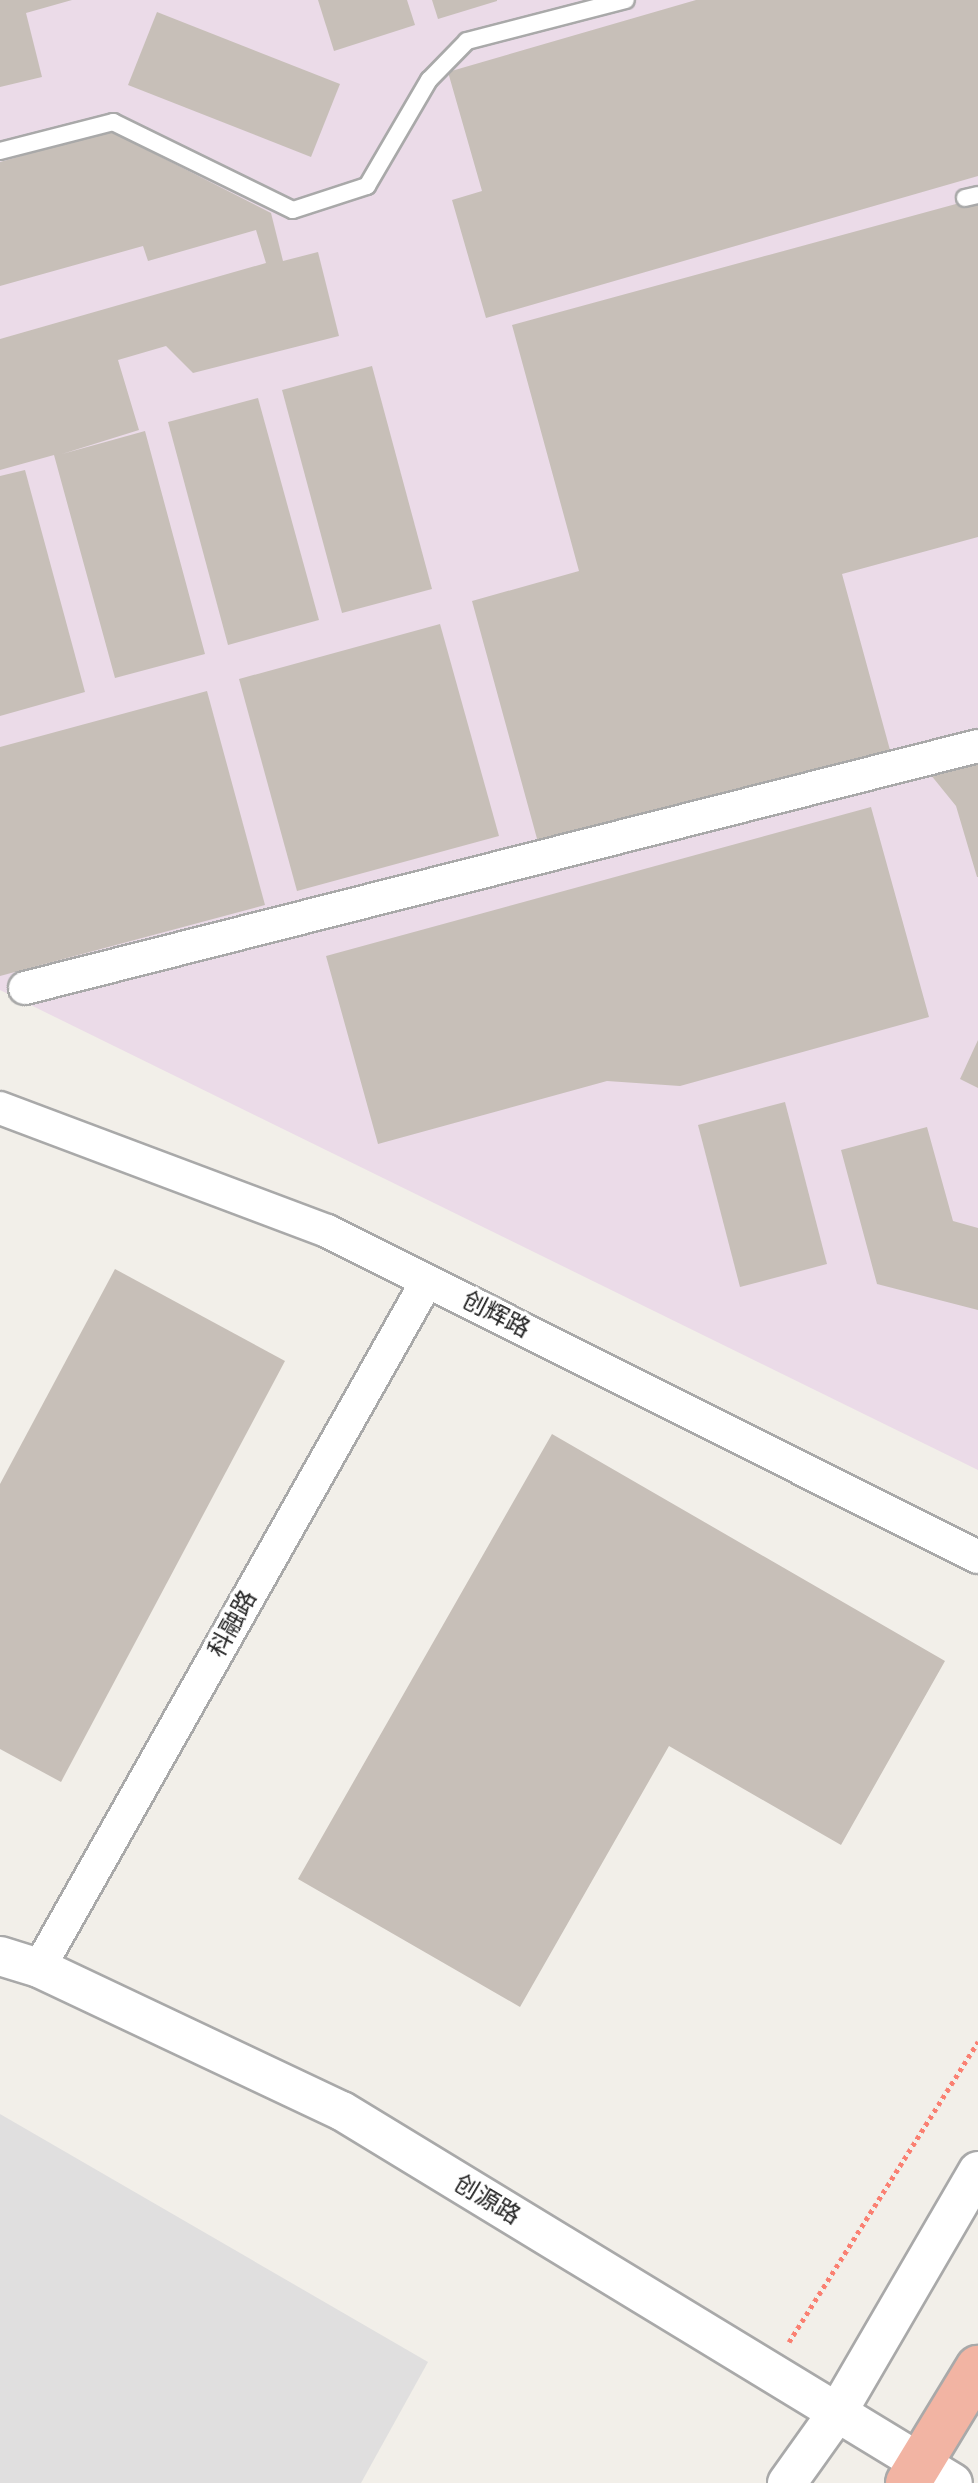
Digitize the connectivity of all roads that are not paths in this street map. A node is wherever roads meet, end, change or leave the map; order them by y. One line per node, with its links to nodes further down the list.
1 (626, 0): 2 (lane)
2 (0, 151)
3 (978, 746): 4 (street)
4 (25, 988)
5 (0, 1108): 6 (street, 创辉路)
6 (427, 1281): 7 (street, 创辉路); 9 (street, 科融路)
7 (978, 1557)
8 (0, 1956): 9 (street, 创源路)
9 (39, 1968): 12 (street, 创源路)
10 (978, 2171): 12 (street)
11 (978, 2368): 13 (highway)
12 (837, 2413): 13 (street, 创源路); 14 (street)
13 (927, 2476)
14 (787, 2483)

